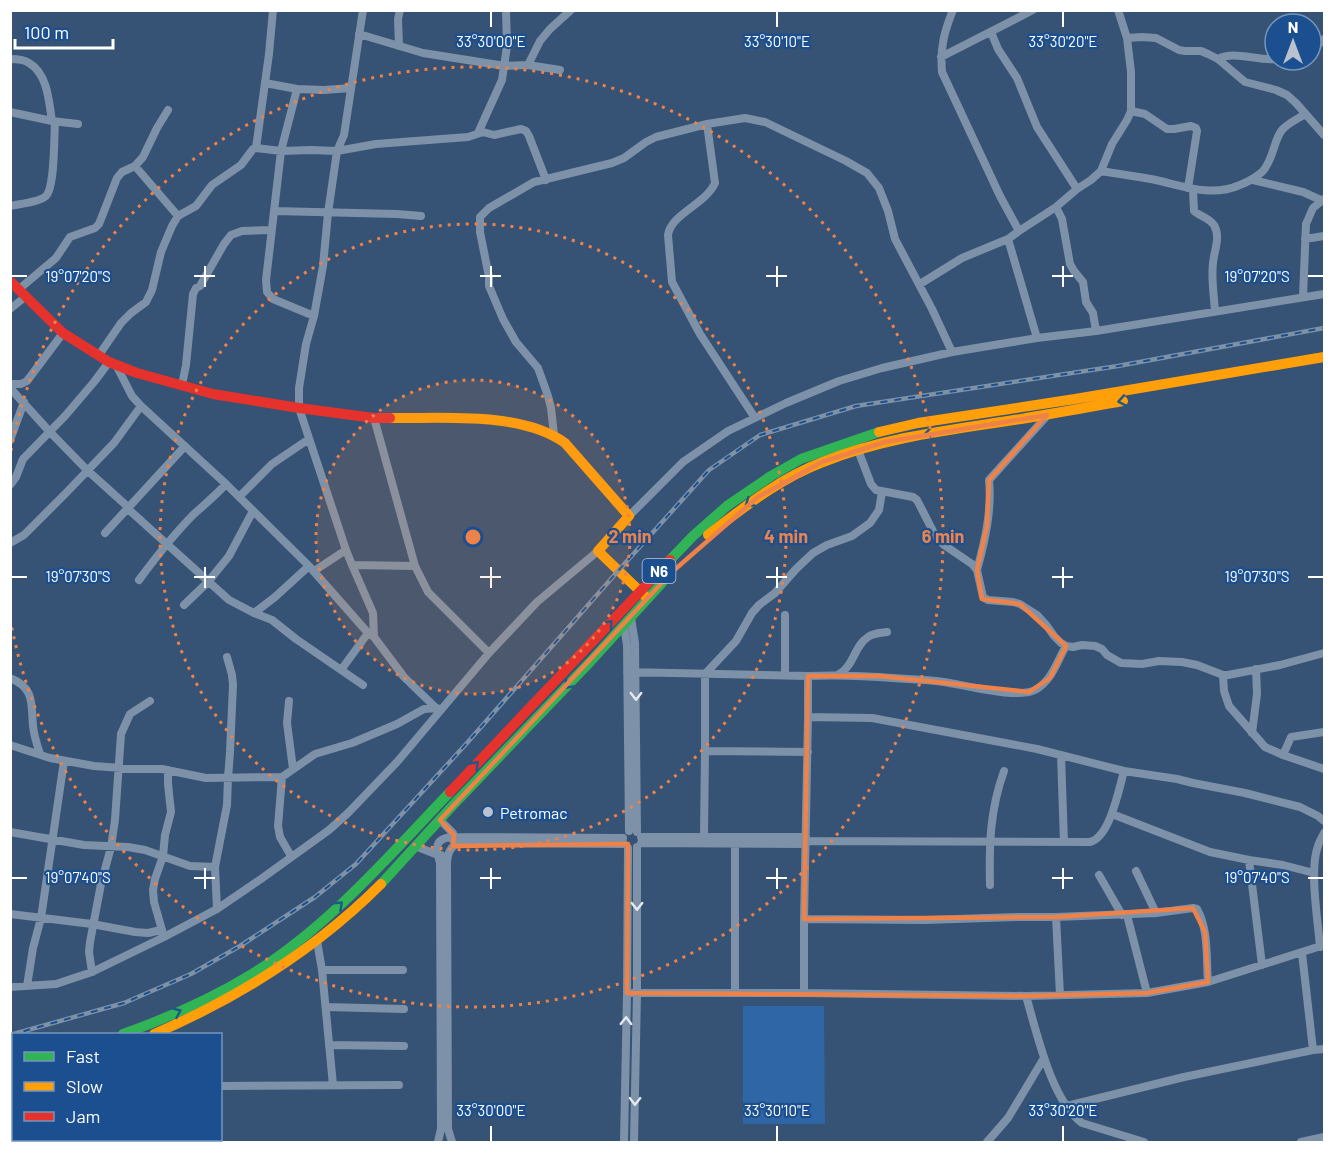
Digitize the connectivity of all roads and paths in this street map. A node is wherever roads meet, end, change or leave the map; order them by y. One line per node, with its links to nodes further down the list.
1 (273, 10): 20 (street)
2 (363, 10): 10 (street)
3 (400, 10): 12 (street)
4 (506, 10): 18 (street)
5 (571, 10): 17 (street)
6 (953, 10): 13 (street)
7 (1034, 10): 9 (street)
8 (1118, 10): 11 (street)
9 (991, 32): 13 (street); 39 (street)
10 (359, 34): 12 (street); 21 (street)
11 (1127, 39): 15 (street); 24 (street)
12 (399, 45): 18 (street)
13 (941, 57): 49 (street)
14 (10, 59): 27 (street)
15 (1218, 60): 16 (street); 26 (street)
16 (1263, 60)
17 (528, 65): 18 (street); 19 (street)
18 (505, 66): 30 (street)
19 (560, 70)
20 (265, 83): 22 (street); 32 (street)
21 (351, 88): 22 (street); 34 (street)
22 (297, 89): 33 (street)
23 (168, 111): 35 (street)
24 (1131, 111): 36 (street); 40 (street)
25 (10, 112): 27 (street)
26 (1305, 114): 31 (street); 38 (street)
27 (53, 121): 28 (street); 42 (street)
28 (78, 124)
29 (707, 124): 37 (street); 54 (street); 76 (street)
30 (478, 133): 34 (street); 37 (street)
31 (1324, 135)
32 (256, 148): 33 (street); 46 (street)
33 (281, 151): 34 (street); 44 (street)
34 (337, 151): 45 (street)
35 (135, 166): 46 (street); 55 (street)
36 (1101, 171): 39 (street); 40 (street)
37 (546, 180): 78 (street)
38 (1253, 180): 40 (street); 41 (street)
39 (1077, 189): 43 (street)
40 (1191, 189): 59 (street)
41 (1324, 200): 52 (street)
42 (10, 206)
43 (1056, 207): 49 (street); 61 (street)
44 (274, 211): 45 (street); 48 (street)
45 (328, 213): 47 (street); 60 (street)
46 (177, 216): 65 (street)
47 (422, 216)
48 (271, 230): 60 (street); 69 (street)
49 (1018, 231): 51 (street)
50 (1324, 237): 52 (street)
51 (1008, 239): 54 (street); 63 (street)
52 (1305, 239): 57 (street)
53 (10, 280): 55 (main road)
54 (920, 284): 64 (street)
55 (22, 294): 58 (street); 62 (main road)
56 (1324, 294): 57 (street)
57 (1303, 297): 59 (street)
58 (10, 309)
59 (1215, 311): 61 (street)
60 (315, 316): 73 (street)
61 (1096, 331): 63 (street)
62 (63, 333): 65 (main road); 70 (street)
63 (1037, 338): 64 (street)
64 (952, 352): 76 (street)
65 (99, 355): 67 (main road)
66 (1324, 357): 102 (main road, N6)
67 (113, 363): 69 (main road); 72 (street); 77 (street)
68 (1324, 367): 74 (main road, N6, one-way to 74)
69 (182, 385): 73 (main road)
70 (10, 386): 71 (street)
71 (24, 402): 77 (street); 80 (street)
72 (141, 406): 81 (street); 83 (street)
73 (299, 408): 75 (main road); 79 (street)
74 (1047, 415): 82 (main road, N6, one-way to 82); 99 (street)
75 (374, 418): 78 (main road); 97 (street)
76 (755, 418): 90 (street)
77 (49, 431): 83 (street); 85 (street)
78 (554, 435): 90 (main road)
79 (309, 439): 87 (street); 94 (street)
80 (10, 441)
81 (185, 446): 84 (street); 88 (street)
82 (858, 450): 86 (street); 102 (main road, N6, one-way to 102)
83 (87, 470): 88 (street); 92 (street)
84 (226, 484): 87 (street); 93 (street)
85 (10, 485)
86 (882, 492): 99 (street); 116 (street)
87 (239, 497): 89 (street)
88 (128, 508): 91 (street); 93 (street)
89 (253, 511): 98 (street); 101 (street)
90 (629, 516): 95 (main road)
91 (105, 533)
92 (10, 543)
93 (166, 545): 100 (street); 101 (street)
94 (346, 550): 96 (street); 98 (street)
95 (598, 551): 102 (main road); 110 (street)
96 (352, 565): 97 (street); 108 (street)
97 (416, 566): 110 (street)
98 (311, 568): 104 (street); 108 (street)
99 (977, 570): 109 (street)
100 (139, 580)
101 (208, 582): 103 (street); 104 (street)
102 (644, 595): 106 (main road, N6); 197 (main road, N6, one-way to 102)
103 (184, 605)
104 (254, 613): 114 (street)
105 (785, 615): 117 (street)
106 (628, 621): 115 (street); 145 (main road, N6, one-way to 145)
107 (887, 632): 118 (street)
108 (371, 635): 114 (street); 125 (street)
109 (1066, 646): 118 (street); 119 (street)
110 (489, 653): 125 (street)
111 (1324, 653): 113 (street)
112 (227, 657): 143 (street)
113 (1256, 669): 119 (street); 128 (street)
114 (341, 670): 122 (street)
115 (631, 672): 116 (street); 151 (street)
116 (705, 674): 117 (street); 130 (street)
117 (784, 675): 120 (street)
118 (837, 675): 120 (street)
119 (1222, 675): 128 (street)
120 (808, 676): 126 (street)
121 (10, 678): 132 (street)
122 (363, 685)
123 (150, 701): 136 (street)
124 (289, 701): 139 (street)
125 (438, 708): 139 (street); 162 (street)
126 (808, 717): 131 (street); 133 (street)
127 (1324, 732): 134 (street)
128 (1252, 734): 134 (street)
129 (10, 745): 132 (street)
130 (705, 751): 131 (street); 149 (street)
131 (808, 752): 153 (street)
132 (39, 754): 135 (street)
133 (1061, 755): 141 (street); 155 (street)
134 (1282, 755): 137 (street)
135 (64, 761): 136 (street); 150 (street)
136 (118, 768): 138 (street); 158 (street)
137 (1324, 769)
138 (168, 770): 143 (street); 160 (street)
139 (293, 770): 142 (street)
140 (1004, 771): 154 (street)
141 (1124, 771): 144 (street); 146 (street)
142 (282, 777): 143 (street); 162 (street)
143 (228, 778): 164 (street)
144 (1112, 814): 155 (street); 163 (street)
145 (440, 820): 152 (street); 157 (main road, N6)
146 (1324, 821)
147 (10, 832): 150 (street)
148 (1324, 833): 166 (street)
149 (704, 836): 151 (street); 153 (street)
150 (52, 839): 158 (street); 174 (street)
151 (632, 840): 152 (street); 156 (street); 188 (street); 189 (street, one-way to 189)
152 (453, 841): 159 (street); 161 (street)
153 (806, 841): 154 (street); 156 (street); 175 (street)
154 (989, 842): 155 (street); 168 (street)
155 (1064, 842)
156 (735, 845): 190 (street)
157 (415, 846): 161 (street); 178 (main road, N6)
158 (111, 847): 160 (street); 176 (street)
159 (448, 854): 161 (street); 204 (street)
160 (163, 855): 164 (street); 177 (street)
161 (438, 855): 204 (street)
162 (291, 856): 169 (street)
163 (1249, 861): 166 (street); 181 (street)
164 (215, 867): 169 (street)
165 (1136, 871): 170 (street)
166 (1314, 873): 179 (street)
167 (1099, 875): 172 (street)
168 (990, 885)
169 (217, 909): 177 (street)
170 (1156, 913): 172 (street); 185 (street)
171 (10, 914): 174 (street)
172 (1124, 915): 173 (street); 192 (street)
173 (1056, 917): 175 (street); 193 (street)
174 (41, 918): 176 (street); 186 (street)
175 (804, 919): 191 (street)
176 (92, 924): 177 (street); 184 (street)
177 (163, 933): 184 (street)
178 (317, 941): 182 (street); 198 (main road, N6)
179 (1322, 946): 180 (street)
180 (1302, 953): 181 (street); 202 (street)
181 (1262, 965): 185 (street)
182 (322, 970): 183 (street); 195 (street)
183 (403, 970)
184 (92, 972): 186 (street)
185 (1208, 982): 192 (street)
186 (27, 986): 187 (street)
187 (10, 987)
188 (627, 993): 189 (street); 212 (street, one-way to 188)
189 (637, 993): 190 (street); 213 (street, one-way to 213)
190 (735, 993): 191 (street)
191 (804, 993): 194 (street)
192 (1147, 993): 193 (street)
193 (1060, 995): 194 (street)
194 (1026, 996): 203 (street)
195 (326, 1007): 196 (street); 199 (street)
196 (404, 1009)
197 (128, 1033)
198 (160, 1033)
199 (329, 1045): 200 (street); 205 (street)
200 (404, 1046)
201 (1324, 1049): 202 (street)
202 (1313, 1050): 208 (street)
203 (1044, 1058): 208 (street); 214 (street)
204 (444, 1082): 210 (street); 211 (street)
205 (333, 1085): 206 (street); 207 (street)
206 (399, 1085)
207 (222, 1086)
208 (1067, 1106): 215 (street)
209 (1324, 1137): 216 (street)
210 (438, 1143)
211 (452, 1143)
212 (624, 1143)
213 (634, 1143)
214 (987, 1143)
215 (1144, 1143)
216 (1301, 1143)

